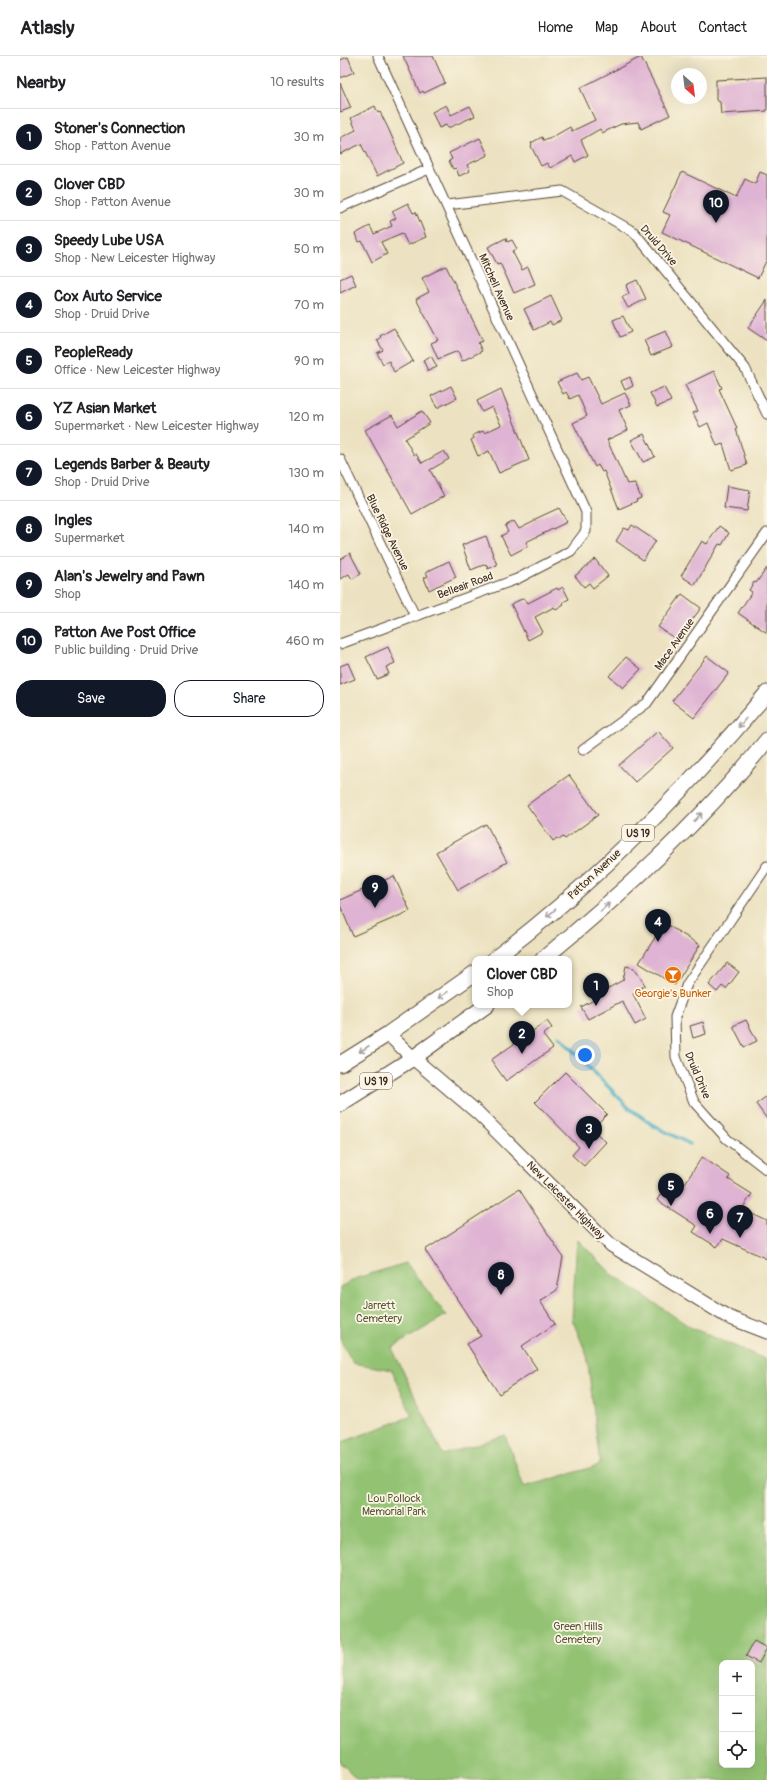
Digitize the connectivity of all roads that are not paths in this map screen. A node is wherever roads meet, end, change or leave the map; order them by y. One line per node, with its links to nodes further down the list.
1 (378, 56): 2 (street, Mitchell Avenue)
2 (430, 169): 3 (street, Mitchell Avenue); 4 (street)
3 (447, 205): 5 (street, Druid Drive); 7 (street, Mitchell Avenue)
4 (340, 208)
5 (767, 414)
6 (340, 459): 9 (street, Blue Ridge Avenue)
7 (586, 531): 9 (street, Belleair Road)
8 (767, 533): 13 (street, Mace Avenue)
9 (415, 616): 10 (street, Belleair Road)
10 (340, 644)
11 (767, 693): 15 (main road, Patton Avenue / US 19, one-way to 15)
12 (767, 740): 16 (main road, US 19, one-way to 12)
13 (583, 750)
14 (767, 866): 23 (street, Druid Drive)
15 (498, 956)
16 (547, 956)
17 (472, 975): 19 (main road, one-way to 19)
18 (482, 1008): 20 (main road, US 19)
19 (388, 1034): 20 (main road, New Leicester Highway); 21 (main road, one-way to 21)
20 (413, 1058): 22 (main road, US 19); 24 (main road, New Leicester Highway)
21 (340, 1064)
22 (340, 1104)
23 (767, 1170)
24 (767, 1332)

